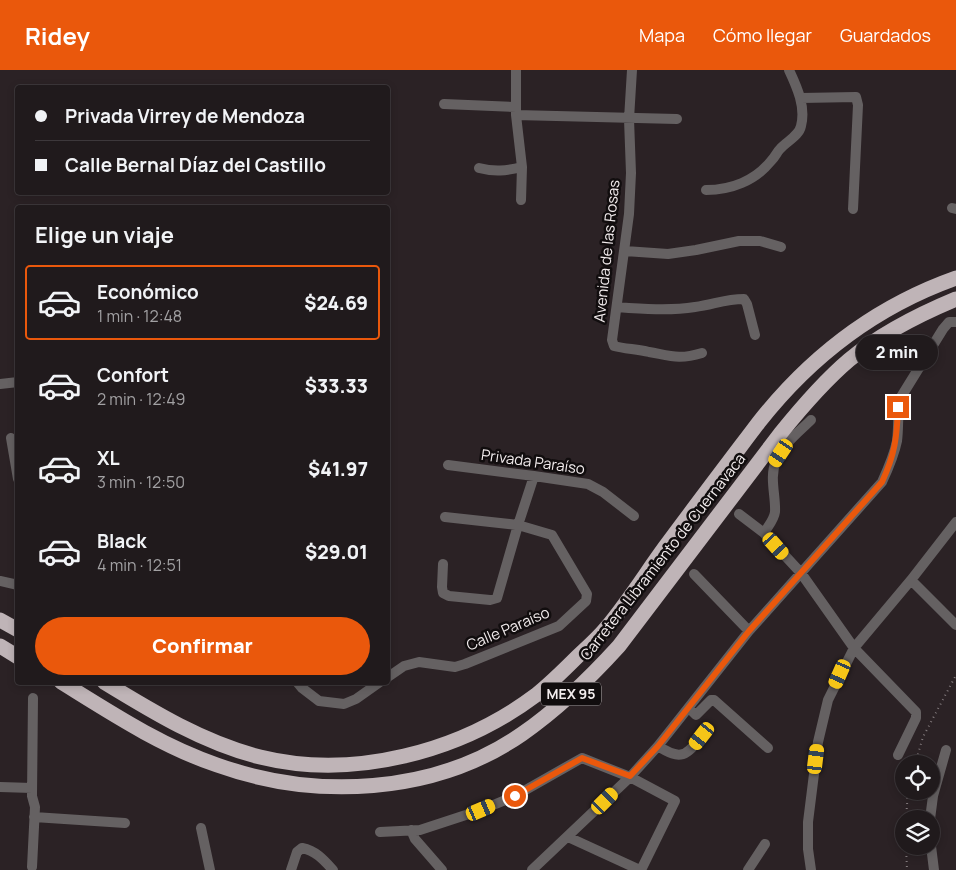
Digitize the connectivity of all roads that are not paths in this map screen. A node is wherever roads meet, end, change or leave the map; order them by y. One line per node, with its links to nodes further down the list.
1 (516, 70): 6 (street)
2 (632, 70): 8 (street, Avenida de las Rosas)
3 (789, 70): 4 (street)
4 (800, 98): 11 (street); 13 (street)
5 (444, 104): 6 (street)
6 (516, 111): 8 (street); 9 (street)
7 (677, 118): 8 (street)
8 (629, 119): 15 (street, Avenida de las Rosas)
9 (522, 167): 10 (street); 12 (street)
10 (479, 168)
11 (706, 190)
12 (521, 200)
13 (853, 209)
14 (781, 247): 15 (street)
15 (625, 251): 18 (street, Avenida de las Rosas)
16 (956, 278): 50 (highway, Carretera Libramiento de Cuernavaca / MEX 95)
17 (956, 299): 49 (highway, Carretera Libramiento de Cuernavaca / MEX 95)
18 (618, 307): 20 (street); 21 (street, Avenida de las Rosas)
19 (952, 322): 36 (street)
20 (755, 335)
21 (702, 353)
22 (15, 382): 23 (street)
23 (0, 384)
24 (811, 420): 34 (street)
25 (14, 437): 26 (street)
26 (0, 440)
27 (448, 465): 28 (street, Privada Paraíso)
28 (534, 476): 30 (street, Privada Paraíso); 33 (street)
29 (739, 514): 34 (street)
30 (634, 516)
31 (445, 517): 33 (street, Calle Paraíso)
32 (956, 522): 38 (street)
33 (518, 525): 35 (street); 48 (street, Calle Paraíso)
34 (764, 533): 36 (street)
35 (443, 564)
36 (801, 573): 44 (street); 46 (street)
37 (694, 574): 44 (street)
38 (911, 580): 42 (street); 46 (street)
39 (0, 581): 40 (street)
40 (15, 584)
41 (0, 620): 43 (highway)
42 (956, 626)
43 (15, 628)
44 (749, 631): 54 (street)
45 (0, 646): 47 (highway)
46 (854, 648): 59 (street); 80 (street)
47 (15, 655)
48 (390, 676)
49 (65, 685)
50 (109, 685)
51 (300, 685): 52 (street)
52 (376, 685)
53 (33, 698): 62 (street)
54 (689, 708): 56 (street); 57 (street)
55 (702, 736): 56 (street)
56 (658, 746): 60 (street)
57 (768, 748)
58 (946, 750): 63 (street)
59 (898, 755)
60 (630, 776): 67 (street); 69 (street); 78 (street)
61 (0, 787): 62 (street)
62 (32, 788): 64 (street)
63 (931, 810)
64 (34, 817): 65 (street); 72 (street)
65 (125, 823)
66 (201, 828): 73 (street)
67 (411, 830): 68 (street); 76 (street)
68 (380, 832)
69 (568, 837): 77 (street); 78 (street)
70 (765, 844): 79 (street)
71 (932, 855): 81 (street)
72 (32, 867)
73 (210, 870)
74 (291, 870): 75 (street)
75 (333, 870)
76 (442, 870)
77 (532, 870)
78 (641, 870)
79 (748, 870)
80 (811, 870)
81 (934, 870)

